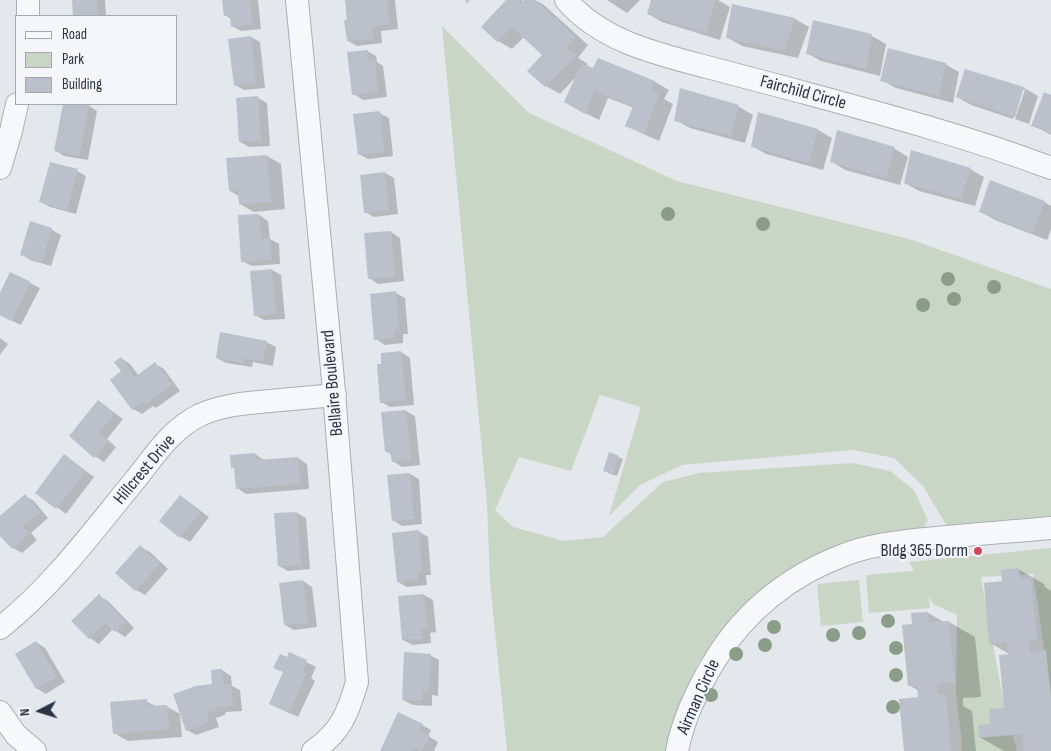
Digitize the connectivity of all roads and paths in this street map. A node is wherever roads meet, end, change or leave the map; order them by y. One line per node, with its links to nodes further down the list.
1 (28, 0): 4 (street)
2 (297, 0): 8 (street, Bellaire Boulevard)
3 (566, 0): 7 (street, Fairchild Circle)
4 (28, 15)
5 (17, 105): 6 (street)
6 (0, 168)
7 (1051, 168)
8 (334, 394): 10 (street, Hillcrest Drive); 13 (street, Bellaire Boulevard)
9 (1051, 528): 14 (street, Airman Circle)
10 (0, 628)
11 (0, 712): 12 (street)
12 (35, 751)
13 (314, 751)
14 (677, 751)

